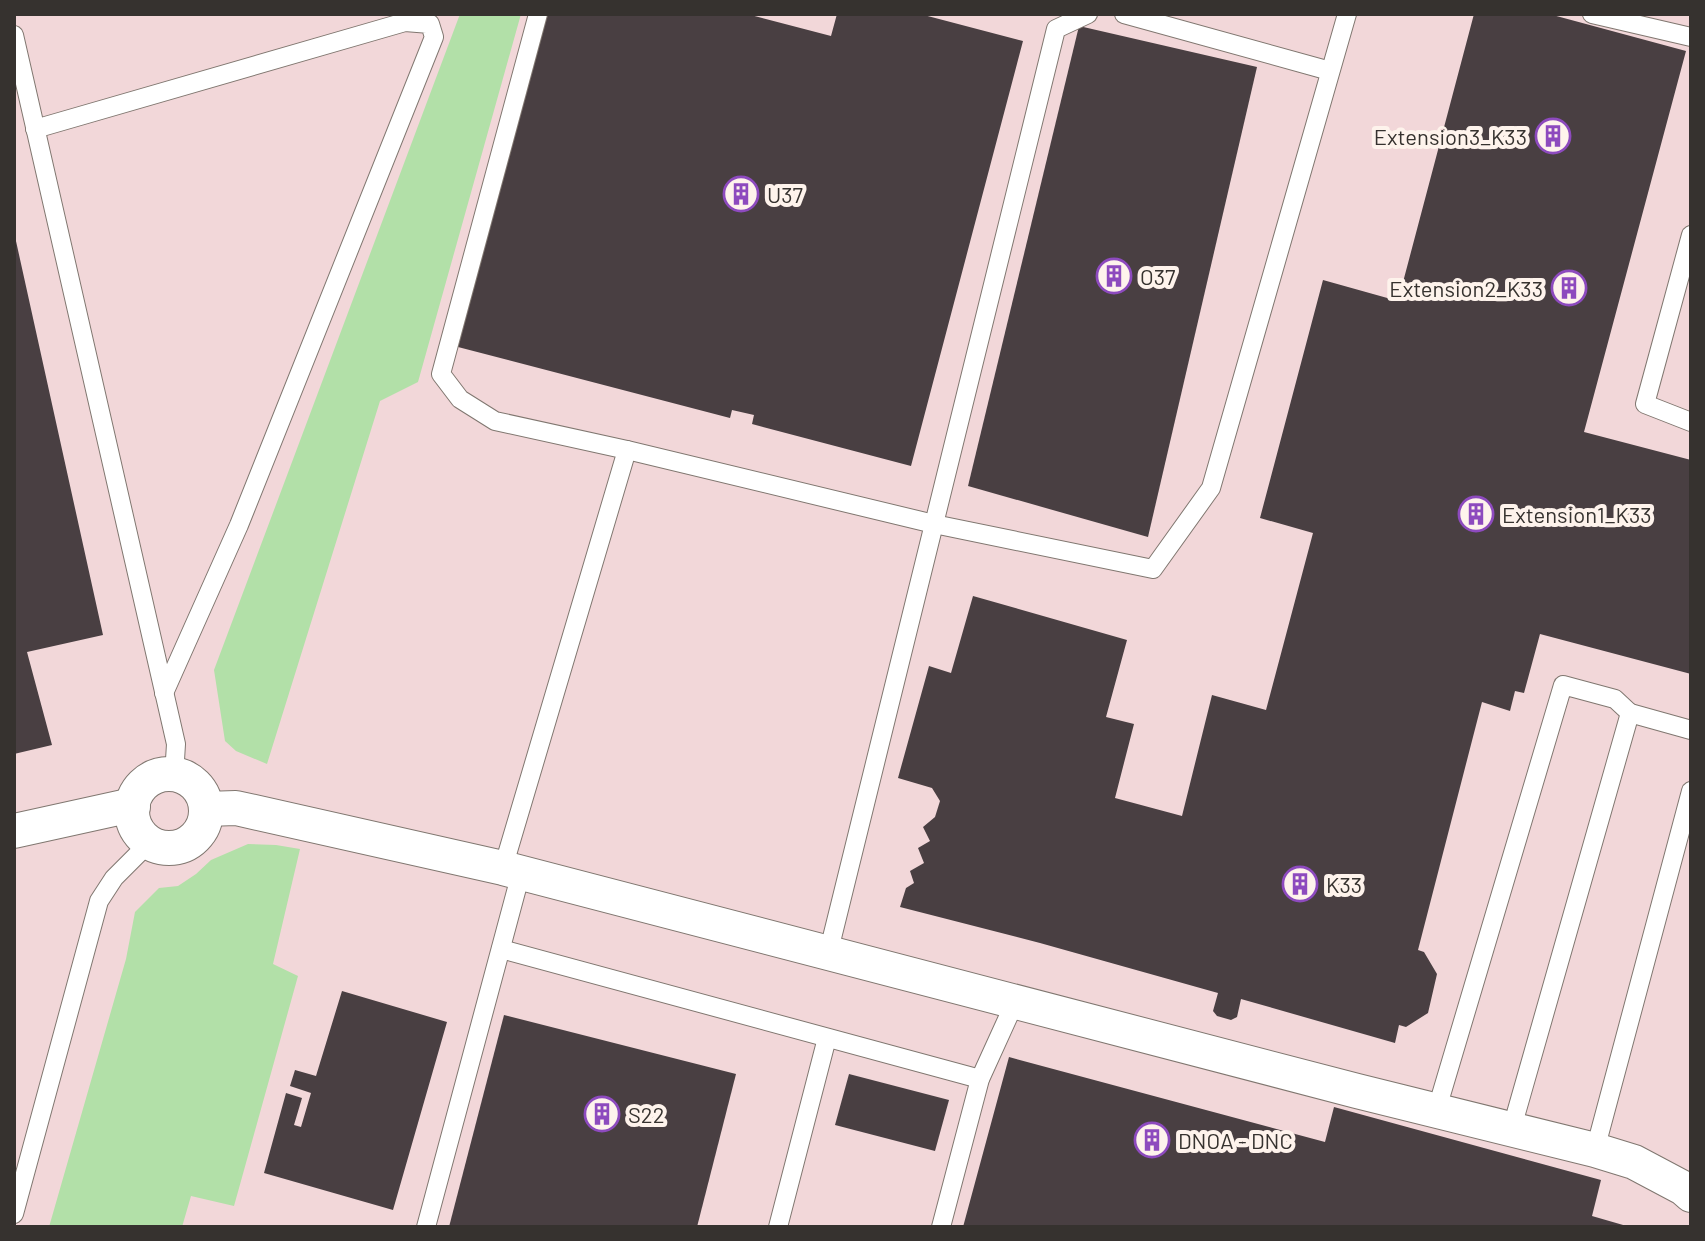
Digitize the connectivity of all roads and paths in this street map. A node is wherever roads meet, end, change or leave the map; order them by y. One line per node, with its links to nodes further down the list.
1 (538, 14): 14 (lane)
2 (1044, 14): 7 (lane)
3 (1088, 14): 7 (lane)
4 (1124, 14): 10 (lane)
5 (1347, 14): 10 (lane)
6 (1592, 14): 9 (lane)
7 (1056, 29): 15 (lane)
8 (14, 35): 11 (lane)
9 (1691, 37)
10 (1330, 71): 15 (lane)
11 (35, 129): 16 (lane); 16 (lane)
12 (1691, 235): 13 (lane)
13 (1691, 422)
14 (627, 450): 15 (lane); 25 (lane)
15 (934, 524): 27 (lane)
16 (164, 693): 19 (lane)
17 (1630, 713): 18 (lane); 31 (lane); 32 (lane)
18 (1691, 730)
19 (174, 776): 21 (street); 22 (street)
20 (1691, 791): 33 (lane)
21 (133, 807): 23 (street); 24 (street)
22 (206, 809): 24 (street); 25 (street)
23 (14, 831)
24 (150, 842): 35 (lane)
25 (512, 871): 26 (lane); 27 (street)
26 (501, 949): 29 (lane); 36 (lane)
27 (828, 954): 28 (street)
28 (1015, 1002): 30 (lane); 31 (street)
29 (827, 1038): 30 (lane); 37 (lane)
30 (980, 1079): 38 (lane)
31 (1436, 1112): 32 (street)
32 (1511, 1131): 33 (street)
33 (1595, 1150): 34 (street)
34 (1691, 1195)
35 (14, 1214)
36 (426, 1227)
37 (778, 1227)
38 (941, 1227)

